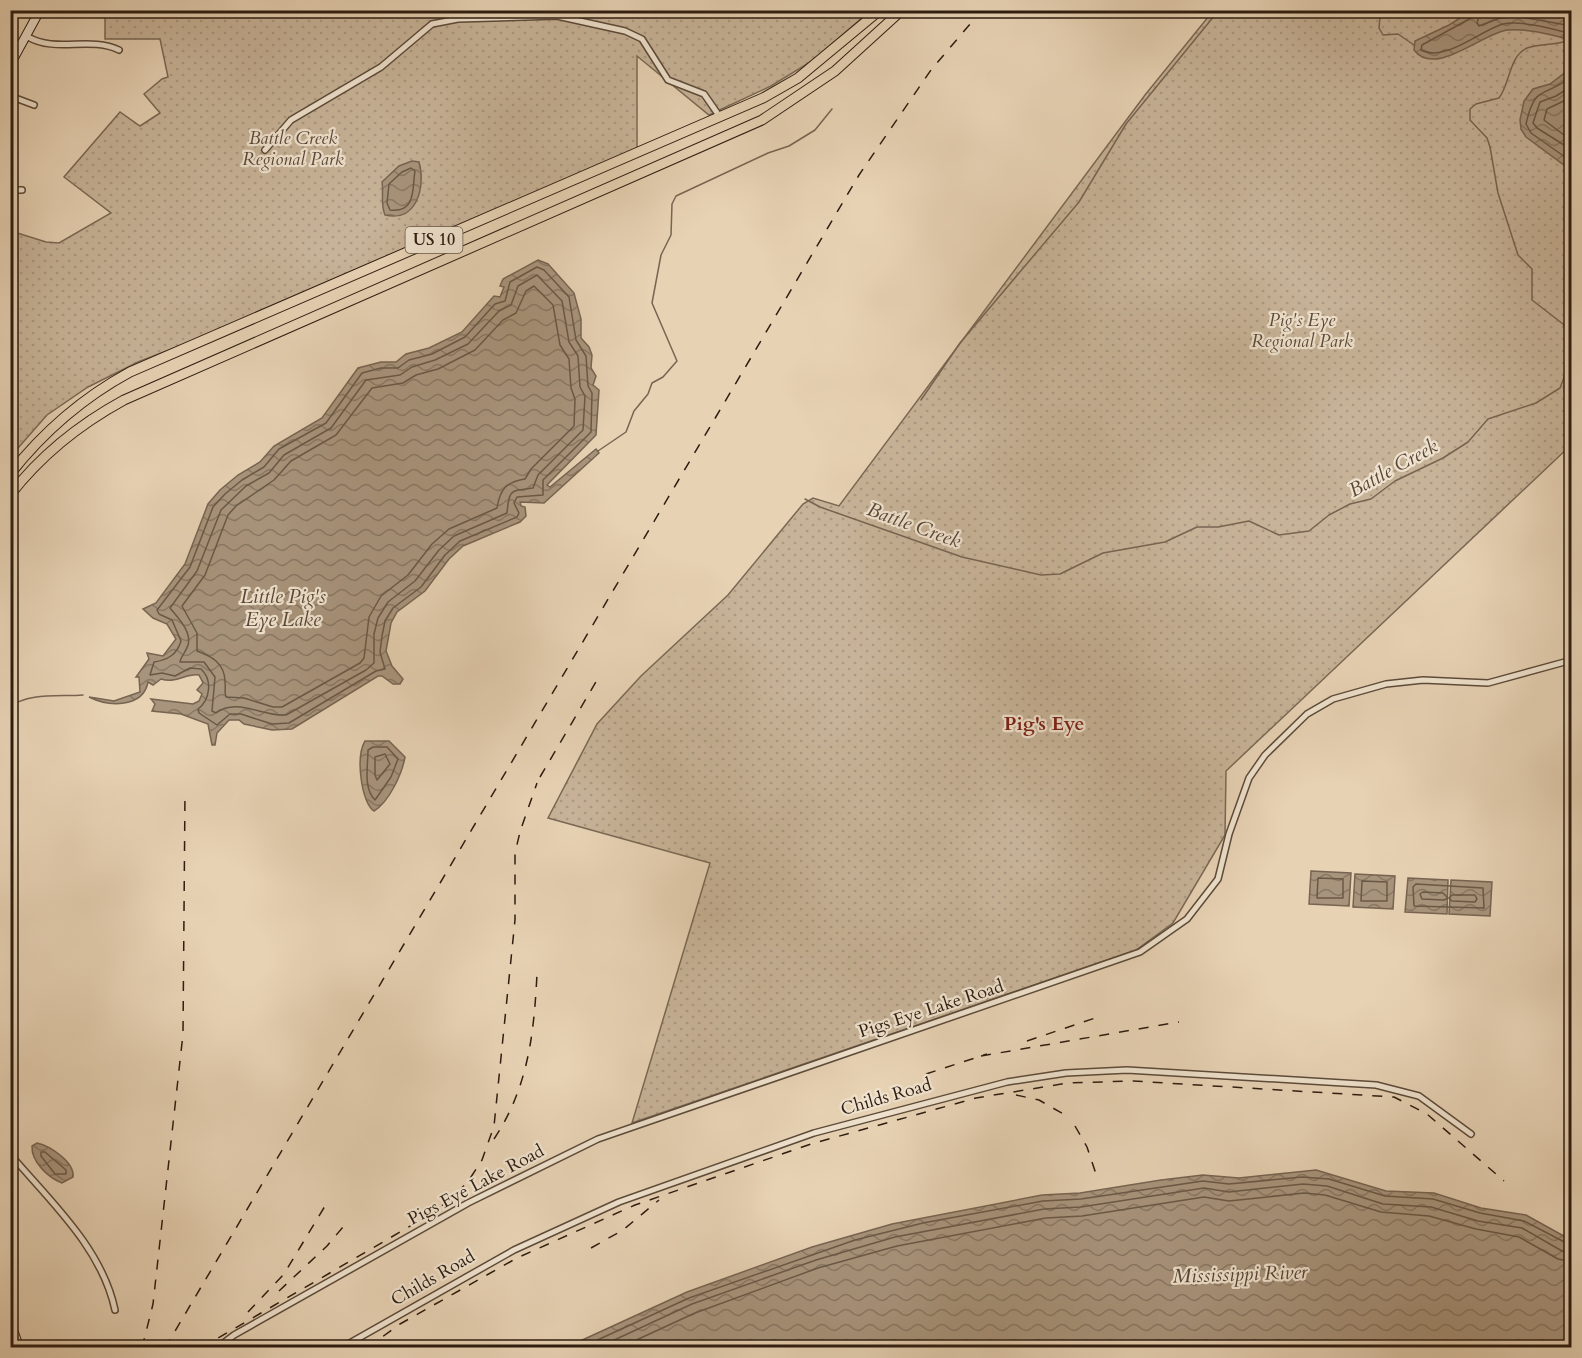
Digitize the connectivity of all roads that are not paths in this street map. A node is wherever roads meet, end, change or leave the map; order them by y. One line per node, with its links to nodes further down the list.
1 (40, 10): 4 (street)
2 (880, 10): 9 (highway, US 10)
3 (903, 10): 14 (highway, US 10)
4 (28, 37): 5 (street); 6 (street)
5 (119, 50)
6 (10, 65)
7 (10, 96): 8 (street)
8 (34, 105)
9 (720, 117): 10 (street); 13 (highway, US 10)
10 (265, 150)
11 (10, 190): 12 (street)
12 (22, 190)
13 (10, 474)
14 (10, 495)
15 (1572, 660): 21 (street, Pigs Eye Lake Road)
16 (1471, 1134): 22 (street, Childs Road)
17 (10, 1154): 18 (street)
18 (115, 1310)
19 (12, 1326): 20 (highway)
20 (21, 1347)
21 (216, 1347)
22 (341, 1347)

